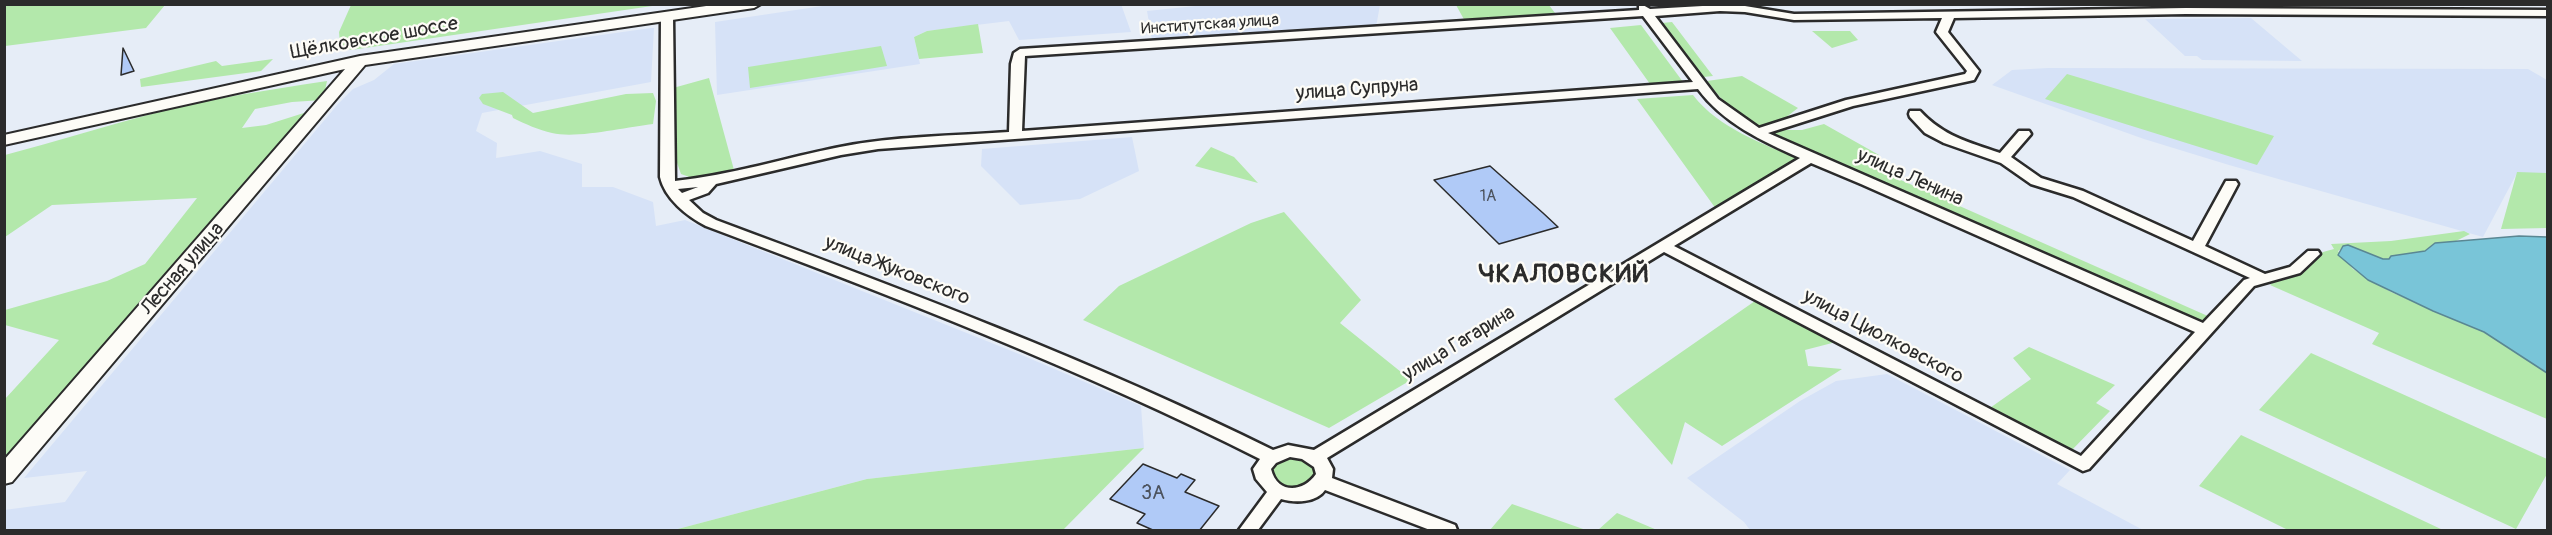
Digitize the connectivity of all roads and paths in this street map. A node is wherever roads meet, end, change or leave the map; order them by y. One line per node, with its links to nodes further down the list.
1 (754, 4): 5 (main road, Щёлковское шоссе)
2 (1643, 9): 4 (street, Институтская улица); 7 (street, улица Ленина); 10 (street, Институтская улица)
3 (2547, 13): 4 (street, Институтская улица)
4 (1950, 14): 9 (street)
5 (667, 17): 6 (main road, Щёлковское шоссе); 17 (street)
6 (360, 61): 12 (main road, Щёлковское шоссе); 26 (main road, Лесная улица)
7 (1701, 86): 9 (street, улица Ленина); 10 (street, улица Супруна)
8 (1915, 114): 14 (street)
9 (1758, 132): 13 (street, улица Ленина)
10 (1016, 134): 15 (street)
11 (2024, 134): 14 (street)
12 (4, 140)
13 (1811, 157): 19 (street, улица Гагарина); 23 (street, улица Ленина)
14 (2002, 159): 20 (street)
15 (711, 181): 17 (street); 18 (street)
16 (2231, 184): 20 (street)
17 (669, 186): 18 (street, улица Жуковского)
18 (679, 199): 24 (street, улица Жуковского)
19 (1663, 246): 23 (street, улица Циолковского); 25 (street, улица Гагарина)
20 (2196, 249): 22 (street)
21 (2313, 254): 22 (street)
22 (2264, 279): 23 (street)
23 (2207, 331)
24 (1271, 457): 25 (street); 28 (street)
25 (1315, 457): 27 (street)
26 (4, 476)
27 (1323, 482): 28 (street); 30 (street)
28 (1277, 492): 29 (street)
29 (1248, 531)
30 (1448, 531)

